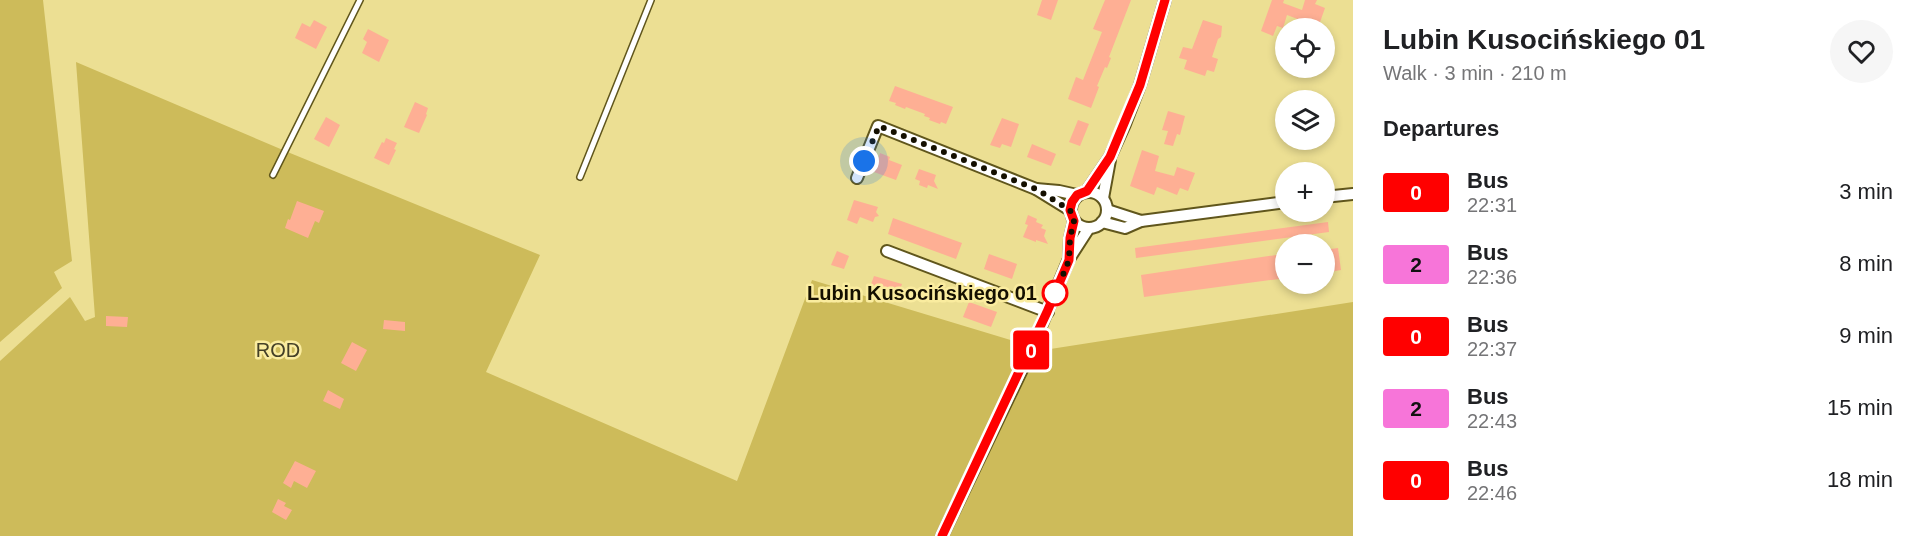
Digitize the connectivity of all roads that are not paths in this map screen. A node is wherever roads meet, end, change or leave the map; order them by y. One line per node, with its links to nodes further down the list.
1 (360, 0): 5 (lane)
2 (651, 0): 6 (lane)
3 (1165, 0): 4 (street)
4 (1110, 157): 9 (street); 12 (street)
5 (273, 175)
6 (580, 177)
7 (857, 178): 8 (street)
8 (1036, 189): 9 (street); 14 (street)
9 (1082, 193): 12 (street); 14 (street)
10 (1353, 194): 11 (street)
11 (1335, 196)
12 (1103, 198): 15 (street)
13 (1275, 203): 17 (street)
14 (1070, 210): 16 (street)
15 (1107, 210): 17 (street); 18 (street)
16 (1074, 221): 19 (street); 21 (street)
17 (1141, 221): 18 (street)
18 (1102, 222): 19 (street)
19 (1089, 228): 21 (street)
20 (887, 251): 22 (street)
21 (1069, 260): 22 (street)
22 (1047, 312): 23 (street)
23 (942, 536)

